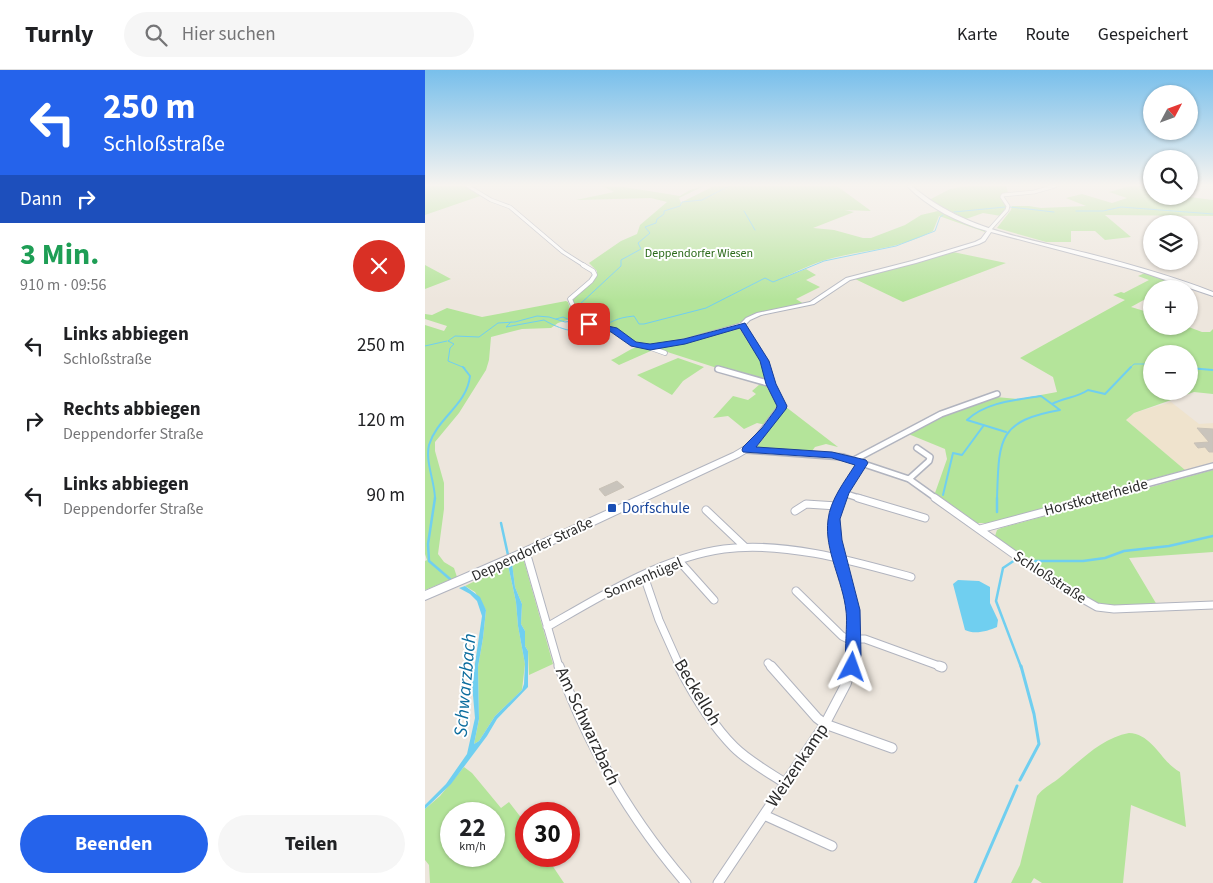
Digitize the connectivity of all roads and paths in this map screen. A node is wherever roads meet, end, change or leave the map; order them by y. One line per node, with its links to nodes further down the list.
1 (530, 224): 7 (street)
2 (976, 224): 4 (street)
3 (995, 224): 4 (street)
4 (990, 229): 5 (street); 6 (street)
5 (1213, 294)
6 (742, 325): 7 (street); 10 (street, Deppendorfer Straße)
7 (650, 347): 8 (street)
8 (665, 353)
9 (717, 369): 10 (street)
10 (771, 384): 13 (street, Deppendorfer Straße)
11 (997, 394): 14 (street)
12 (917, 448): 16 (street)
13 (747, 450): 14 (street, Schloßstraße); 24 (street, Deppendorfer Straße)
14 (858, 461): 16 (street, Schloßstraße); 17 (street, Weizenkamp)
15 (1213, 466): 22 (street, Horstkotterheide)
16 (909, 479): 22 (street, Schloßstraße)
17 (843, 493): 18 (street, Weizenkamp); 21 (street)
18 (837, 506): 20 (street); 25 (street, Weizenkamp)
19 (706, 510): 23 (street)
20 (795, 510)
21 (925, 518)
22 (980, 530): 32 (street, Schloßstraße)
23 (745, 547): 25 (street, Sonnenhügel); 26 (street, Sonnenhügel)
24 (525, 552): 30 (street, Deppendorfer Straße); 33 (street, Am Schwarzbach)
25 (840, 558): 28 (street); 34 (street, Weizenkamp)
26 (680, 562): 27 (street, Sonnenhügel); 31 (street)
27 (644, 576): 33 (street, Sonnenhügel); 39 (street, Beckelloh)
28 (911, 577)
29 (796, 591): 34 (street)
30 (425, 596)
31 (714, 600)
32 (1213, 605)
33 (547, 627): 42 (street, Am Schwarzbach)
34 (854, 638): 36 (street); 37 (street, Weizenkamp)
35 (768, 663): 37 (street)
36 (942, 667)
37 (825, 724): 38 (street); 39 (street, Weizenkamp)
38 (892, 748)
39 (785, 783): 40 (street, Weizenkamp)
40 (764, 815): 41 (street); 43 (street, Weizenkamp)
41 (832, 846)
42 (686, 883)
43 (718, 883)

